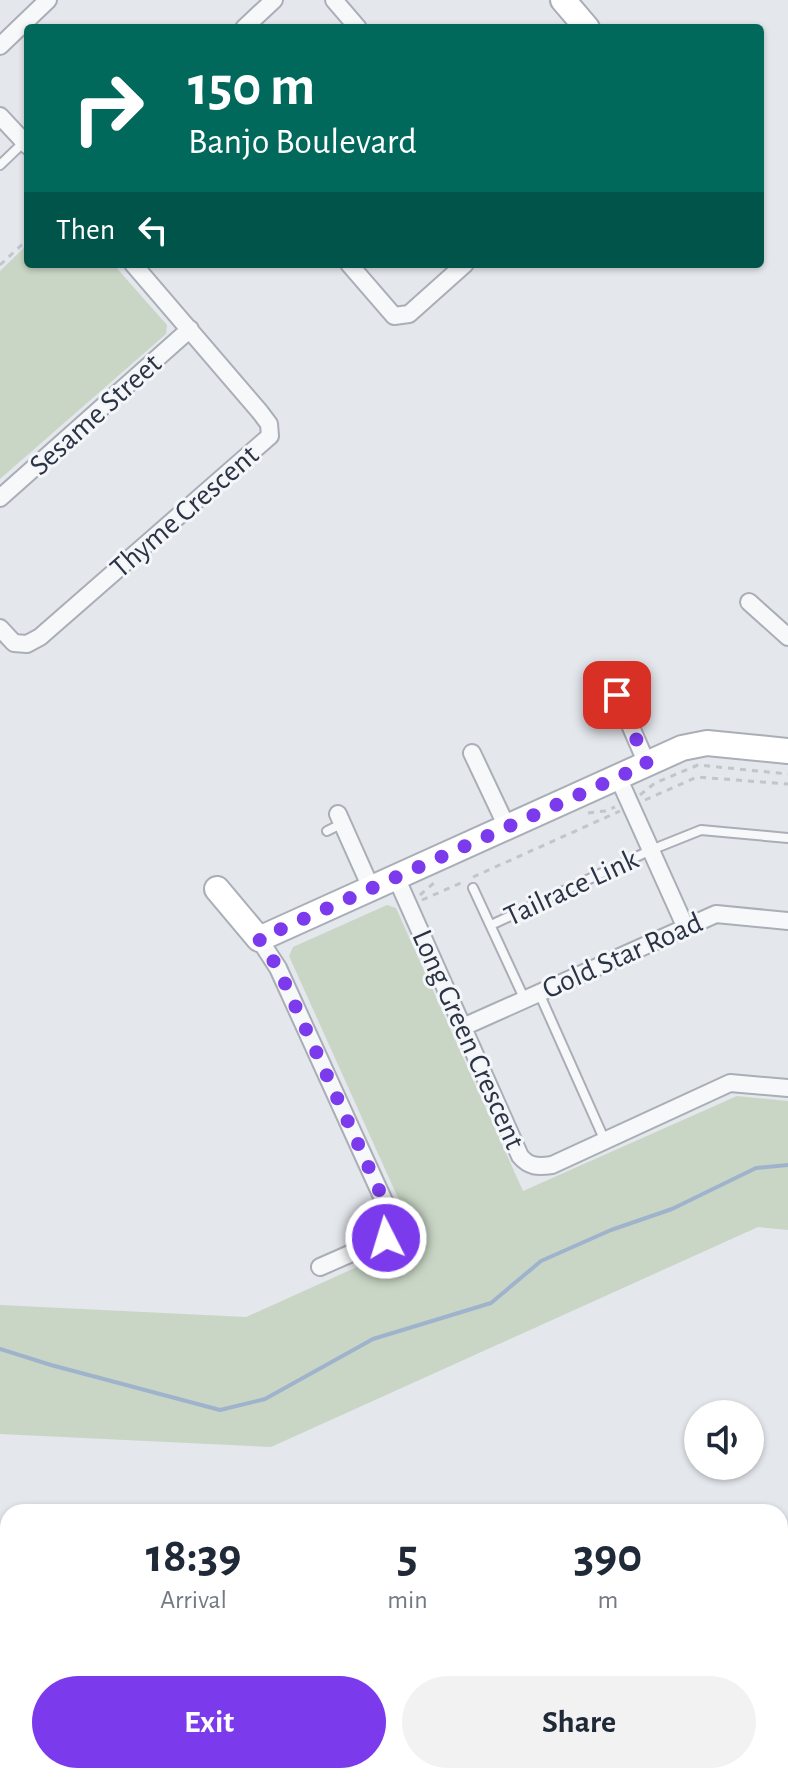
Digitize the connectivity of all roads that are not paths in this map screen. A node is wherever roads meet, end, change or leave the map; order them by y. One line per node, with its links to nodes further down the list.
1 (48, 0): 8 (street)
2 (274, 0): 5 (street)
3 (334, 0): 6 (street)
4 (563, 0): 7 (street)
5 (248, 24)
6 (355, 24)
7 (584, 24)
8 (0, 46)
9 (0, 116): 10 (street)
10 (24, 142)
11 (24, 146): 12 (lane)
12 (0, 165)
13 (137, 268): 16 (street, Thyme Crescent)
14 (352, 268): 15 (street)
15 (461, 268)
16 (190, 329): 17 (street, Sesame Street); 19 (street, Thyme Crescent)
17 (0, 498)
18 (749, 602): 20 (street)
19 (0, 628)
20 (788, 637)
21 (617, 695): 24 (street)
22 (788, 751): 24 (street)
23 (472, 753): 27 (street)
24 (647, 764): 25 (street)
25 (618, 777): 27 (street); 29 (street)
26 (336, 823): 31 (street)
27 (507, 827): 30 (street)
28 (788, 838): 29 (lane, Tailrace Link)
29 (651, 850): 35 (lane, Tailrace Link); 36 (street)
30 (396, 877): 31 (street); 39 (street, Long Green Crescent)
31 (371, 888): 37 (street)
32 (473, 888): 35 (lane)
33 (217, 889): 37 (street)
34 (788, 921): 36 (street, Gold Star Road)
35 (491, 925): 38 (lane)
36 (685, 926): 38 (street, Gold Star Road)
37 (259, 939): 42 (street)
38 (531, 995): 39 (street, Gold Star Road); 41 (lane)
39 (463, 1027): 41 (street, Long Green Crescent)
40 (788, 1088): 41 (street, Long Green Crescent)
41 (605, 1141)
42 (320, 1267)

